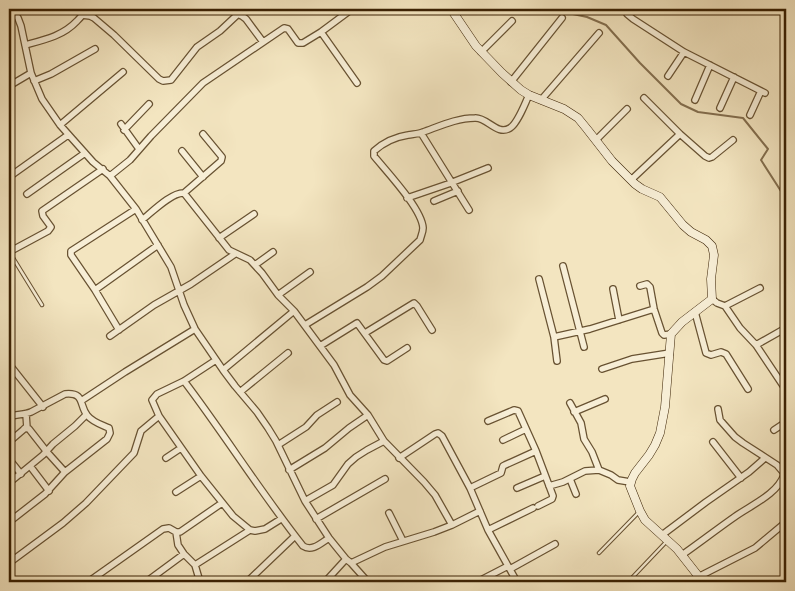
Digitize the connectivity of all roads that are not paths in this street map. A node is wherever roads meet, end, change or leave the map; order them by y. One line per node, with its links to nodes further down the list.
1 (12, 9): 13 (street)
2 (88, 9): 7 (street)
3 (352, 9): 10 (street)
4 (451, 9): 15 (street)
5 (626, 9): 16 (street)
6 (237, 12): 7 (street); 12 (street)
7 (82, 16): 13 (street)
8 (562, 18): 24 (street)
9 (512, 21): 15 (street)
10 (321, 32): 12 (street); 23 (street)
11 (599, 33): 28 (street)
12 (263, 42): 41 (street)
13 (25, 44): 18 (street)
14 (95, 49): 22 (street)
15 (481, 52): 24 (street)
16 (684, 52): 17 (street); 20 (street)
17 (710, 65): 21 (street); 29 (street)
18 (31, 72): 22 (street); 25 (street)
19 (123, 72): 34 (street)
20 (668, 76)
21 (734, 77): 31 (street); 33 (street)
22 (34, 82): 34 (street)
23 (357, 82)
24 (511, 82): 26 (street)
25 (9, 86)
26 (529, 95): 28 (street); 35 (street)
27 (644, 98): 37 (street)
28 (541, 100): 39 (street)
29 (695, 100)
30 (149, 104): 41 (street)
31 (720, 108)
32 (627, 109): 39 (street)
33 (750, 115)
34 (60, 125): 38 (street)
35 (421, 133): 50 (street); 54 (street)
36 (203, 134): 48 (street)
37 (680, 134): 40 (street); 49 (street)
38 (68, 135): 43 (street); 47 (street)
39 (596, 140): 49 (street)
40 (732, 140)
41 (140, 150): 46 (street)
42 (182, 151): 48 (street)
43 (85, 153): 45 (street); 53 (street)
44 (488, 168): 50 (street)
45 (103, 169): 46 (street); 62 (street)
46 (110, 176): 56 (street)
47 (9, 177)
48 (203, 177): 52 (street)
49 (631, 180): 75 (street)
50 (452, 182): 51 (street); 54 (street)
51 (458, 191): 55 (street); 57 (street)
52 (184, 193): 59 (street); 60 (street)
53 (26, 194)
54 (407, 198): 82 (street)
55 (434, 201)
56 (136, 209): 59 (street); 72 (street)
57 (469, 210)
58 (254, 214): 60 (street)
59 (142, 220): 61 (street)
60 (219, 238): 64 (street)
61 (158, 245): 72 (street); 73 (street)
62 (9, 252): 76 (lane)
63 (273, 252): 65 (street)
64 (235, 254): 65 (street); 73 (street)
65 (254, 265): 74 (street)
66 (563, 266): 87 (street)
67 (310, 272): 74 (street)
68 (539, 279): 91 (street)
69 (640, 286): 78 (street)
70 (760, 288): 77 (street)
71 (613, 289): 81 (street)
72 (96, 290): 85 (street)
73 (179, 290): 84 (street); 85 (street)
74 (278, 295): 79 (street)
75 (712, 299): 77 (street); 80 (street)
76 (42, 305)
77 (724, 306): 92 (street)
78 (654, 309): 81 (street); 89 (street)
79 (294, 312): 82 (street); 102 (street)
80 (696, 312): 89 (street); 106 (street)
81 (619, 320): 87 (street)
82 (305, 325): 93 (street)
83 (786, 328): 92 (street)
84 (195, 329): 98 (street); 110 (street)
85 (120, 330): 90 (street)
86 (432, 330): 88 (street)
87 (580, 331): 91 (street); 94 (street)
88 (364, 333): 93 (street); 95 (street)
89 (671, 334): 97 (street)
90 (110, 336)
91 (554, 337): 99 (street)
92 (756, 345): 104 (street)
93 (320, 346): 118 (street)
94 (584, 347)
95 (407, 348)
96 (288, 353): 108 (street)
97 (670, 353): 101 (street); 148 (street)
98 (216, 360): 102 (street); 105 (street)
99 (557, 361)
100 (10, 368): 113 (street)
101 (602, 368)
102 (223, 370): 108 (street)
103 (786, 377): 104 (street)
104 (780, 380): 107 (street)
105 (184, 381): 119 (street); 161 (street)
106 (748, 389)
107 (786, 390)
108 (240, 392): 130 (street)
109 (605, 399): 115 (street)
110 (81, 400): 113 (street); 117 (street)
111 (336, 402): 130 (street)
112 (570, 402): 115 (street)
113 (43, 407): 116 (street)
114 (718, 409): 136 (street)
115 (574, 412): 140 (street)
116 (26, 414): 120 (street); 123 (street)
117 (86, 414): 132 (street); 141 (street)
118 (368, 415): 127 (street); 139 (street)
119 (159, 416): 131 (street); 178 (street)
120 (9, 417)
121 (488, 422): 124 (street)
122 (786, 422): 125 (street)
123 (27, 428): 128 (street); 132 (street)
124 (526, 429): 126 (street); 133 (street)
125 (774, 430)
126 (503, 440)
127 (384, 441): 135 (street); 156 (street)
128 (9, 442)
129 (713, 442): 146 (street)
130 (278, 445): 139 (street)
131 (181, 448): 134 (street); 143 (street)
132 (47, 452): 138 (street); 141 (street)
133 (536, 452): 144 (street); 151 (street)
134 (166, 458)
135 (399, 458): 151 (street); 165 (street)
136 (765, 458): 146 (street); 176 (street)
137 (9, 459): 142 (street)
138 (30, 466): 142 (street); 153 (street)
139 (289, 470): 156 (street)
140 (599, 470): 147 (street); 148 (street)
141 (65, 472): 153 (street)
142 (21, 474): 149 (street)
143 (201, 476): 154 (street); 157 (street)
144 (545, 476): 150 (street); 152 (street)
145 (385, 478): 162 (street)
146 (741, 478): 170 (street)
147 (570, 479): 150 (street); 155 (street)
148 (630, 482): 159 (street)
149 (9, 483)
150 (549, 486): 167 (street)
151 (470, 488): 158 (street)
152 (517, 488)
153 (49, 491): 163 (street)
154 (176, 492)
155 (576, 494)
156 (305, 501): 162 (street)
157 (222, 503): 166 (street); 168 (street)
158 (480, 511): 165 (street); 167 (street)
159 (640, 511): 170 (street); 174 (lane)
160 (389, 513): 172 (street)
161 (281, 518): 166 (street); 169 (street)
162 (316, 519): 171 (street)
163 (9, 522)
164 (786, 522): 181 (street)
165 (452, 525): 172 (street)
166 (250, 530): 179 (street)
167 (488, 530): 180 (street)
168 (176, 532): 175 (street); 182 (street)
169 (295, 536): 171 (street); 185 (street)
170 (665, 537): 176 (street); 190 (lane)
171 (329, 538): 177 (street)
172 (402, 541): 177 (street)
173 (555, 544): 180 (street)
174 (599, 553)
175 (184, 554): 179 (street); 183 (street)
176 (682, 556): 181 (street)
177 (348, 561): 186 (street); 187 (street)
178 (9, 563)
179 (194, 565): 184 (street)
180 (509, 568): 188 (street); 189 (street)
181 (700, 580)
182 (88, 582)
183 (146, 582)
184 (200, 582)
185 (247, 582)
186 (325, 582)
187 (368, 582)
188 (477, 582)
189 (517, 582)
190 (628, 582)

